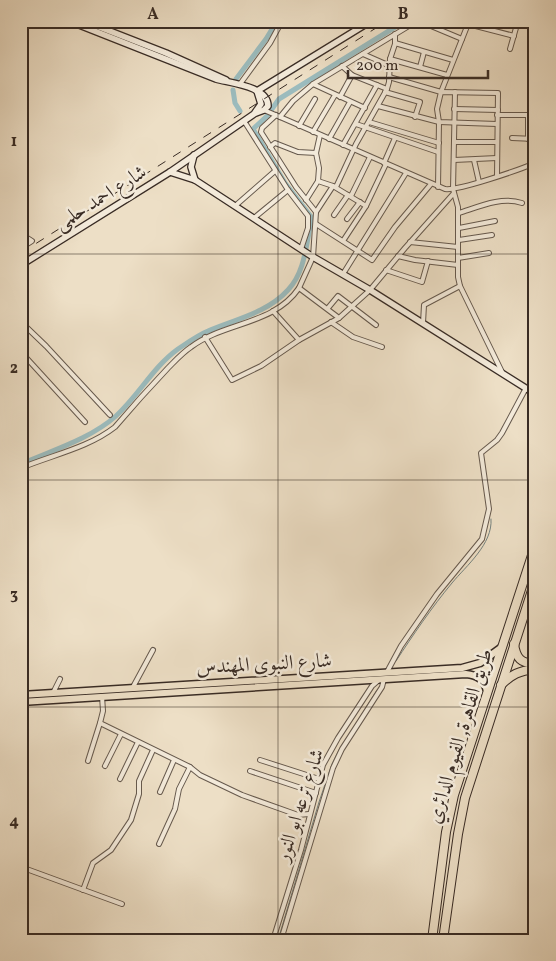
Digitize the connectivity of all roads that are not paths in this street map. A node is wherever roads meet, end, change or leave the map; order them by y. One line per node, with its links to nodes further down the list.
1 (84, 21): 24 (main road)
2 (282, 21): 25 (street)
3 (371, 21): 29 (main road)
4 (418, 21): 9 (street); 11 (street)
5 (488, 21): 8 (street)
6 (518, 21): 10 (street)
7 (73, 22): 24 (main road)
8 (485, 28): 10 (street); 11 (street)
9 (395, 34): 12 (street); 15 (street)
10 (514, 36): 13 (street)
11 (462, 39): 17 (street)
12 (395, 43): 14 (street); 16 (street)
13 (510, 49)
14 (424, 52): 17 (street); 20 (street)
15 (363, 54): 18 (street); 19 (street)
16 (390, 58): 18 (street); 20 (street)
17 (453, 60): 22 (street)
18 (388, 65): 23 (street)
19 (342, 66): 21 (street); 26 (street)
20 (420, 67): 22 (street)
21 (352, 75): 27 (street); 33 (street)
22 (447, 75): 30 (street)
23 (389, 77): 28 (street); 30 (street)
24 (228, 81): 25 (main road)
25 (240, 84): 29 (main road)
26 (313, 84): 32 (street); 41 (street)
27 (377, 85): 28 (street); 37 (street)
28 (386, 90): 36 (street); 44 (street)
29 (257, 91): 39 (main road)
30 (441, 92): 31 (street); 47 (street)
31 (455, 92): 38 (street); 40 (street)
32 (335, 95): 33 (street); 53 (street)
33 (340, 97): 35 (street)
34 (315, 99): 51 (street)
35 (350, 102): 37 (street); 58 (street)
36 (378, 106): 44 (street); 46 (street)
37 (365, 108): 48 (street)
38 (454, 109): 40 (street); 49 (street)
39 (264, 110): 41 (street); 45 (main road, شارع احمد حلمى)
40 (498, 113): 42 (street); 50 (street)
41 (277, 115): 51 (street); 64 (street)
42 (528, 115): 43 (street); 57 (street)
43 (535, 115)
44 (416, 117): 47 (street)
45 (244, 121): 68 (main road, شارع احمد حلمى); 75 (street)
46 (369, 122): 52 (street); 62 (street)
47 (439, 122): 49 (street); 62 (street)
48 (356, 124): 52 (street); 63 (street)
49 (454, 124): 50 (street); 60 (street)
50 (497, 124): 61 (street)
51 (299, 126): 53 (street)
52 (366, 128): 55 (street); 65 (street)
53 (313, 132): 54 (street)
54 (320, 135): 58 (street); 66 (street)
55 (395, 138): 67 (street); 74 (street)
56 (512, 138): 57 (street)
57 (528, 138): 59 (street)
58 (329, 139): 63 (street)
59 (535, 139)
60 (454, 142): 61 (street); 71 (street)
61 (497, 142): 70 (street)
62 (439, 143): 67 (street)
63 (343, 145): 65 (street)
64 (270, 147): 66 (street); 88 (street)
65 (353, 150): 69 (street); 83 (street)
66 (316, 152): 80 (street)
67 (438, 152): 84 (street)
68 (194, 155): 76 (main road, شارع احمد حلمى); 79 (main road)
69 (370, 157): 74 (street); 87 (street)
70 (497, 158): 72 (street); 78 (street)
71 (454, 160): 72 (street); 86 (street)
72 (474, 160): 81 (street)
73 (535, 163): 78 (street)
74 (385, 164): 77 (street); 92 (street)
75 (275, 171): 85 (street); 91 (street)
76 (170, 172): 79 (main road); 116 (main road, شارع احمد حلمى)
77 (406, 173): 82 (street); 109 (street)
78 (497, 176): 81 (street)
79 (195, 180): 91 (main road)
80 (318, 181): 83 (street); 88 (street)
81 (478, 182): 86 (street)
82 (431, 184): 84 (street); 109 (street)
83 (334, 187): 87 (street); 93 (street)
84 (438, 187): 86 (street)
85 (288, 190): 96 (street); 108 (street)
86 (454, 191): 94 (street); 105 (street)
87 (349, 195): 89 (street); 95 (street)
88 (306, 200): 93 (street)
89 (360, 202): 92 (street); 97 (street)
90 (522, 203): 94 (street)
91 (235, 206): 96 (main road)
92 (366, 206): 104 (street)
93 (316, 212): 99 (street)
94 (458, 213): 100 (street)
95 (334, 215)
96 (254, 218): 108 (main road)
97 (347, 220)
98 (495, 221): 100 (street)
99 (316, 224): 104 (street); 111 (street)
100 (459, 228): 103 (street)
101 (21, 234): 107 (street)
102 (492, 235): 103 (street)
103 (458, 240): 106 (street)
104 (343, 241): 109 (street)
105 (410, 242): 106 (street); 112 (street)
106 (458, 247): 113 (street)
107 (21, 248)
108 (302, 250): 111 (main road)
109 (358, 251): 118 (street)
110 (489, 253): 113 (street)
111 (312, 256): 118 (main road); 120 (street)
112 (398, 256): 114 (street); 117 (street)
113 (458, 258): 115 (street)
114 (428, 262): 115 (street); 117 (street)
115 (458, 264): 119 (street)
116 (21, 265)
117 (386, 270): 121 (street)
118 (342, 274): 121 (main road)
119 (460, 286): 128 (street); 134 (street)
120 (300, 288): 123 (street); 124 (street)
121 (370, 290): 122 (street); 128 (main road)
122 (352, 307): 123 (street); 125 (street); 129 (street)
123 (328, 308): 125 (street)
124 (273, 311): 130 (street); 131 (street)
125 (339, 318): 127 (street)
126 (21, 322): 137 (street)
127 (331, 322): 131 (street); 132 (street)
128 (423, 323): 134 (main road)
129 (376, 325)
130 (205, 337): 131 (street); 139 (street)
131 (299, 340)
132 (382, 347)
133 (21, 352): 138 (street)
134 (502, 372): 135 (main road)
135 (526, 388): 136 (main road); 148 (street)
136 (535, 394)
137 (110, 415)
138 (85, 422)
139 (21, 468)
140 (535, 546): 141 (highway, طريق القاهرة, الفيوم الدائري)
141 (532, 566): 144 (highway, طريق القاهرة, الفيوم الدائري)
142 (535, 581): 143 (highway, طريق القاهرة, الفيوم الدائري)
143 (514, 641): 146 (highway); 152 (highway, طريق القاهرة, الفيوم الدائري)
144 (502, 647): 148 (main road, شارع النبوى المهندس); 153 (highway, طريق القاهرة, الفيوم الدائري)
145 (153, 650): 151 (street)
146 (535, 663)
147 (535, 670): 152 (highway)
148 (386, 675): 150 (main road, شارع النبوى المهندس); 153 (main road, شارع النبوى المهندس); 171 (street, شارع ترعه ابو النور); 180 (street, شارع ترعه ابو النور)
149 (60, 679): 154 (street)
150 (277, 682): 151 (main road, شارع النبوى المهندس); 156 (main road, شارع النبوى المهندس)
151 (133, 687): 154 (main road, شارع النبوى المهندس)
152 (500, 687): 161 (highway, طريق القاهرة, الفيوم الدائري)
153 (487, 691): 160 (highway, طريق القاهرة, الفيوم الدائري)
154 (53, 693): 155 (main road, شارع النبوى المهندس)
155 (21, 695)
156 (102, 696): 157 (main road, شارع النبوى المهندس); 158 (street)
157 (21, 702)
158 (100, 724): 159 (street); 166 (street)
159 (121, 734): 162 (street); 167 (street)
160 (472, 736): 161 (highway); 181 (highway, طريق القاهرة, الفيوم الدائري)
161 (482, 740): 182 (highway, طريق القاهرة, الفيوم الدائري)
162 (138, 742): 163 (street); 170 (street)
163 (153, 750): 164 (street); 177 (street)
164 (174, 760): 168 (street); 172 (street)
165 (260, 760): 171 (street)
166 (88, 761)
167 (105, 766)
168 (190, 767): 174 (street); 175 (street)
169 (250, 771): 173 (street)
170 (120, 779)
171 (318, 780): 173 (street, شارع ترعه ابو النور)
172 (160, 792)
173 (316, 793): 174 (street, شارع ترعه ابو النور)
174 (309, 814): 179 (street, شارع ترعه ابو النور)
175 (159, 844)
176 (21, 867): 177 (street)
177 (83, 890): 178 (street)
178 (122, 904)
179 (273, 940)
180 (281, 940)
181 (432, 940)
182 (443, 940)

